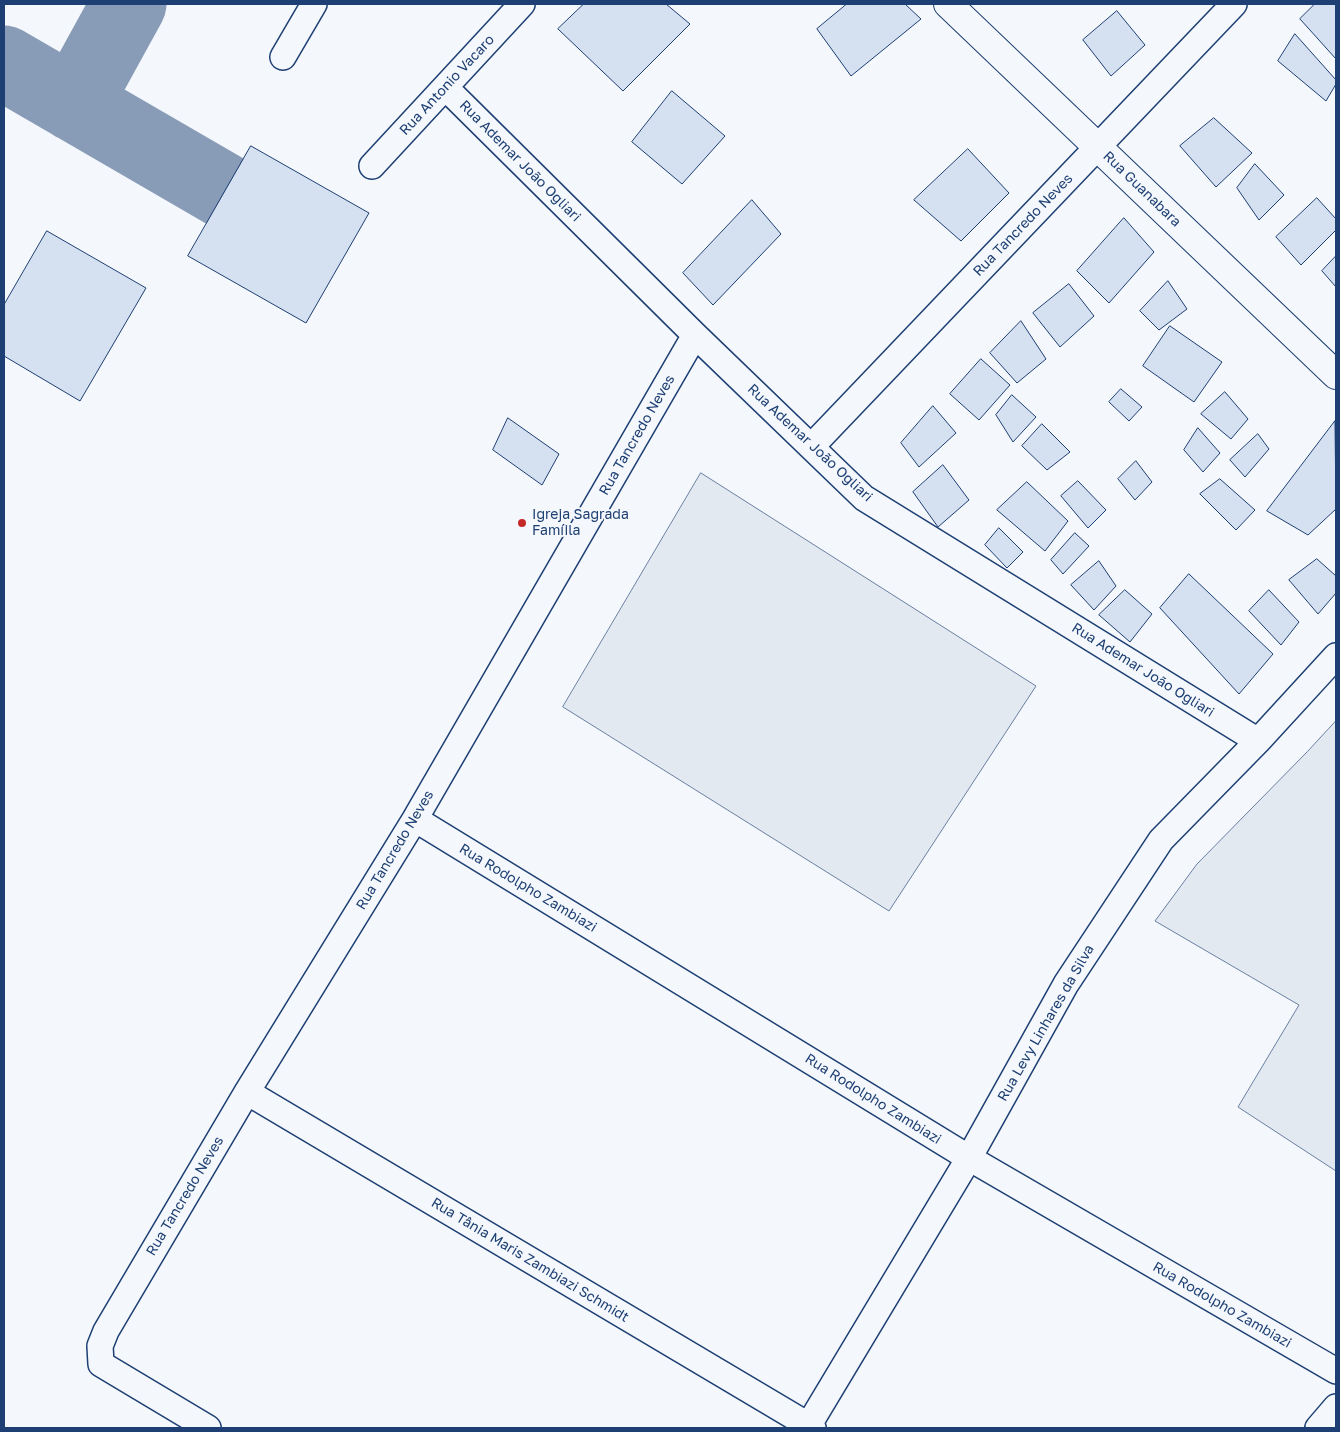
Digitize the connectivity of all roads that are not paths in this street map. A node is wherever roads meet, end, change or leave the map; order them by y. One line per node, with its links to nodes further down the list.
1 (314, 4): 5 (street)
2 (522, 4): 6 (street, Rua Antonio Vacaro)
3 (948, 4): 7 (street, Rua Guanabara)
4 (1234, 4): 7 (street, Rua Tancredo Neves)
5 (283, 57)
6 (445, 87): 8 (street, Rua Antonio Vacaro); 9 (street, Rua Ademar João Ogliari)
7 (1097, 146): 10 (street, Rua Guanabara); 11 (street, Rua Tancredo Neves)
8 (372, 166)
9 (695, 335): 11 (street, Rua Ademar João Ogliari); 14 (street, Rua Tancredo Neves)
10 (1336, 375)
11 (812, 446): 13 (street, Rua Ademar João Ogliari)
12 (1336, 656): 13 (street, Rua Levy Linhares da Silva)
13 (1258, 741): 16 (street, Rua Levy Linhares da Silva)
14 (415, 819): 15 (street, Rua Tancredo Neves); 16 (street, Rua Rodolpho Zambiazi)
15 (247, 1092): 19 (street, Rua Tânia Maris Zambiazi Schmidt); 20 (street, Rua Tancredo Neves)
16 (969, 1158): 17 (street, Rua Rodolpho Zambiazi); 19 (street, Rua Levy Linhares da Silva)
17 (1336, 1371)
18 (1336, 1408): 21 (street)
19 (809, 1427)
20 (208, 1428)
21 (1318, 1428)

